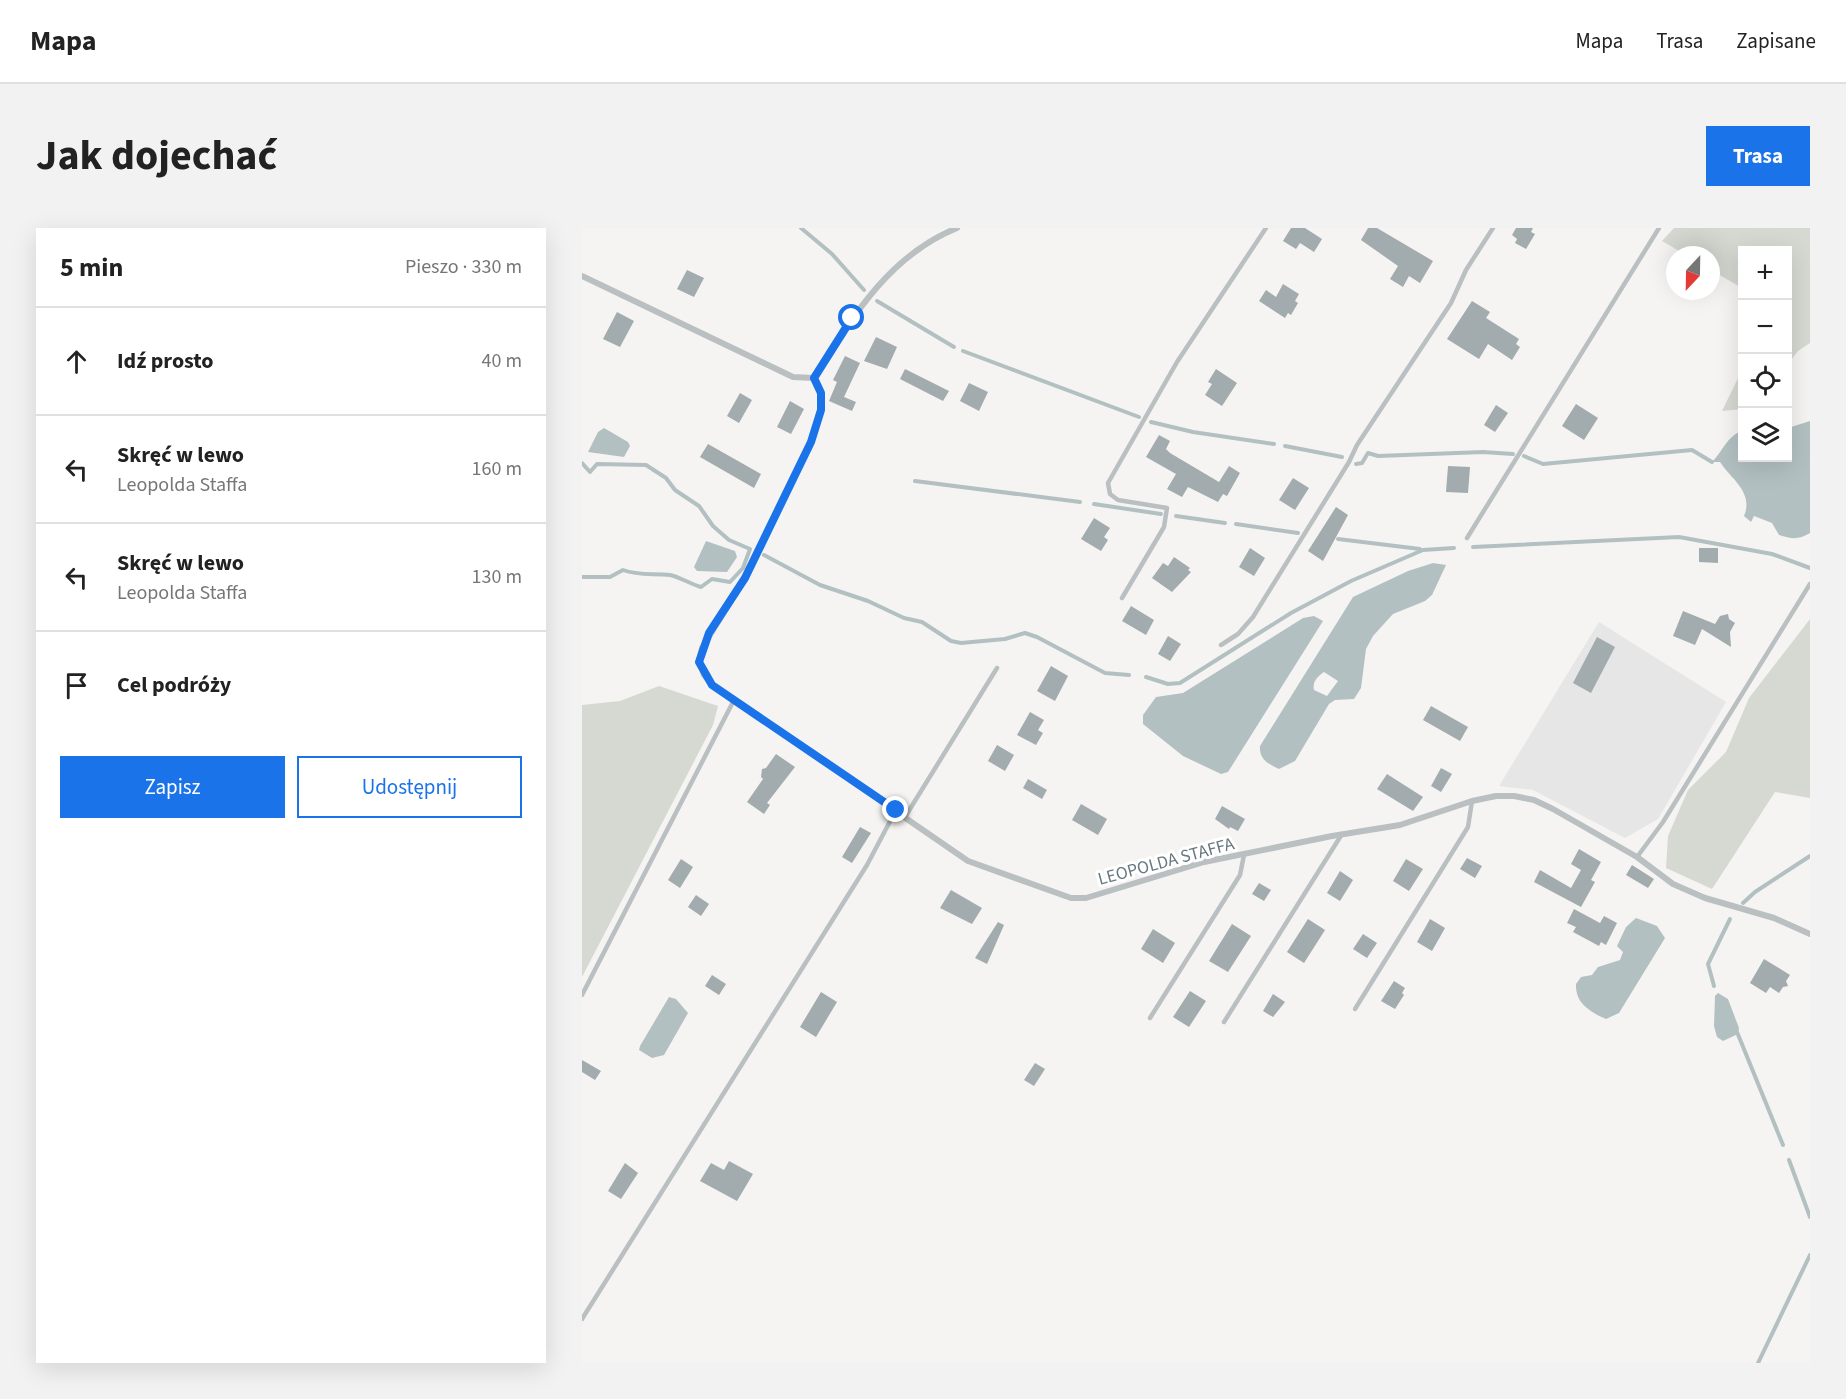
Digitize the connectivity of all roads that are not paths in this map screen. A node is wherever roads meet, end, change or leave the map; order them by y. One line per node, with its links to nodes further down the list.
1 (957, 228): 6 (street)
2 (1266, 228): 9 (lane)
3 (1493, 228): 10 (lane)
4 (1659, 228): 7 (lane)
5 (582, 276): 6 (street)
6 (814, 378): 12 (street, LEOPOLDA STAFFA)
7 (1467, 538)
8 (1810, 584): 18 (lane)
9 (1122, 598)
10 (1221, 645)
11 (997, 668): 15 (lane)
12 (734, 700): 14 (street, LEOPOLDA STAFFA); 20 (lane)
13 (1472, 801): 16 (street, LEOPOLDA STAFFA); 18 (street, LEOPOLDA STAFFA); 21 (lane)
14 (896, 810): 15 (street, LEOPOLDA STAFFA); 24 (lane)
15 (904, 816): 17 (street, LEOPOLDA STAFFA)
16 (1342, 834): 17 (street, LEOPOLDA STAFFA); 23 (lane)
17 (1244, 855): 22 (lane)
18 (1637, 857): 19 (street, LEOPOLDA STAFFA)
19 (1810, 934)
20 (582, 995)
21 (1355, 1009)
22 (1150, 1018)
23 (1224, 1022)
24 (582, 1319)

